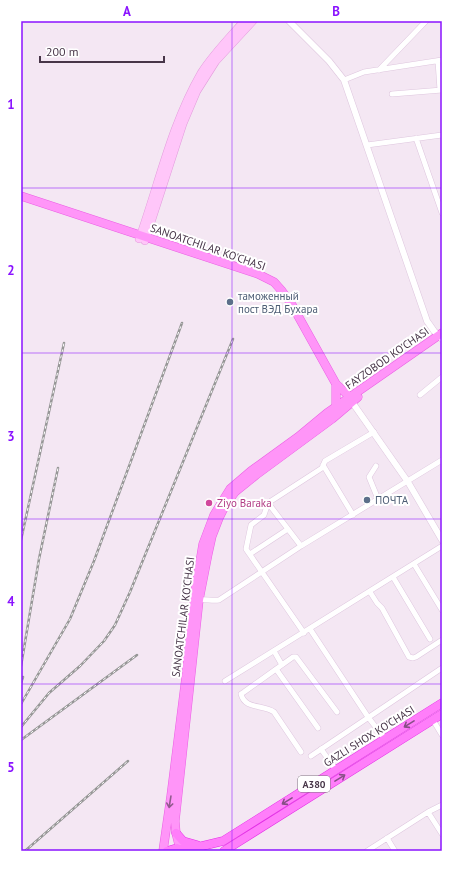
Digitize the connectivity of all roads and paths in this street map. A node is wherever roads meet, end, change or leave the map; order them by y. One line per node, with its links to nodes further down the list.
1 (244, 21): 16 (main road)
2 (253, 21): 16 (main road)
3 (289, 21): 7 (street)
4 (426, 21): 6 (street)
5 (440, 61): 6 (street); 8 (street)
6 (379, 70): 7 (street)
7 (344, 80): 12 (street)
8 (441, 90): 9 (street)
9 (392, 94)
10 (442, 136): 11 (street)
11 (416, 138): 12 (street); 15 (street)
12 (367, 145): 17 (street)
13 (21, 196): 16 (main road, SANOATCHILAR KO'CHASI)
14 (21, 200): 16 (main road, SANOATCHILAR KO'CHASI)
15 (442, 213)
16 (143, 238): 19 (main road, SANOATCHILAR KO'CHASI)
17 (441, 337): 21 (main road, FAYZOBOD KO'CHASI)
18 (442, 377): 20 (street)
19 (334, 387): 21 (main road, SANOATCHILAR KO'CHASI); 22 (main road); 23 (main road)
20 (420, 395)
21 (348, 400): 22 (main road); 23 (main road, SANOATCHILAR KO'CHASI); 24 (street)
22 (336, 406): 23 (main road)
23 (329, 416): 41 (main road, SANOATCHILAR KO'CHASI); 51 (main road, SANOATCHILAR KO'CHASI)
24 (374, 432): 26 (street); 28 (street)
25 (442, 460): 28 (street)
26 (324, 465): 30 (street); 31 (street)
27 (376, 466): 29 (street)
28 (408, 482): 29 (street); 33 (street)
29 (378, 500): 31 (street)
30 (268, 503): 32 (street); 36 (street)
31 (353, 514): 34 (street)
32 (288, 529): 34 (street); 36 (street)
33 (442, 540)
34 (301, 546): 38 (street)
35 (442, 546): 37 (street)
36 (250, 554): 38 (street)
37 (414, 564): 39 (street); 42 (street)
38 (263, 572): 41 (street); 44 (street)
39 (393, 577): 40 (street); 45 (street)
40 (370, 592): 43 (street); 46 (street)
41 (200, 600): 51 (main road, SANOATCHILAR KO'CHASI)
42 (442, 610)
43 (310, 629): 44 (street); 56 (street)
44 (304, 633): 47 (street)
45 (430, 639)
46 (442, 640)
47 (274, 651): 48 (street); 52 (street)
48 (282, 665): 50 (street); 54 (street)
49 (442, 668): 56 (street)
50 (276, 670): 58 (street); 62 (street)
51 (189, 678): 67 (main road); 73 (main road, SANOATCHILAR KO'CHASI, one-way to 73)
52 (225, 681)
53 (442, 703): 60 (highway, GAZLI SHOX KO'CHASI / A380, one-way to 60)
54 (337, 712)
55 (442, 714): 57 (highway, GAZLI SHOX KO'CHASI / A380)
56 (368, 717): 60 (street); 61 (street)
57 (433, 720): 59 (street); 72 (highway, GAZLI SHOX KO'CHASI / A380, one-way to 57)
58 (318, 728)
59 (442, 735)
60 (385, 739): 64 (highway, GAZLI SHOX KO'CHASI / A380)
61 (321, 749): 63 (street); 64 (street)
62 (302, 752)
63 (311, 756)
64 (336, 770): 70 (highway, GAZLI SHOX KO'CHASI / A380, one-way to 70)
65 (442, 805): 66 (street)
66 (428, 812): 68 (street); 69 (street)
67 (176, 833): 70 (highway); 71 (main road)
68 (442, 834)
69 (388, 838): 75 (street); 76 (street)
70 (203, 846): 71 (highway, GAZLI SHOX KO'CHASI / A380)
71 (182, 850): 74 (highway, GAZLI SHOX KO'CHASI)
72 (226, 850)
73 (163, 851)
74 (167, 851)
75 (367, 851)
76 (395, 851)

